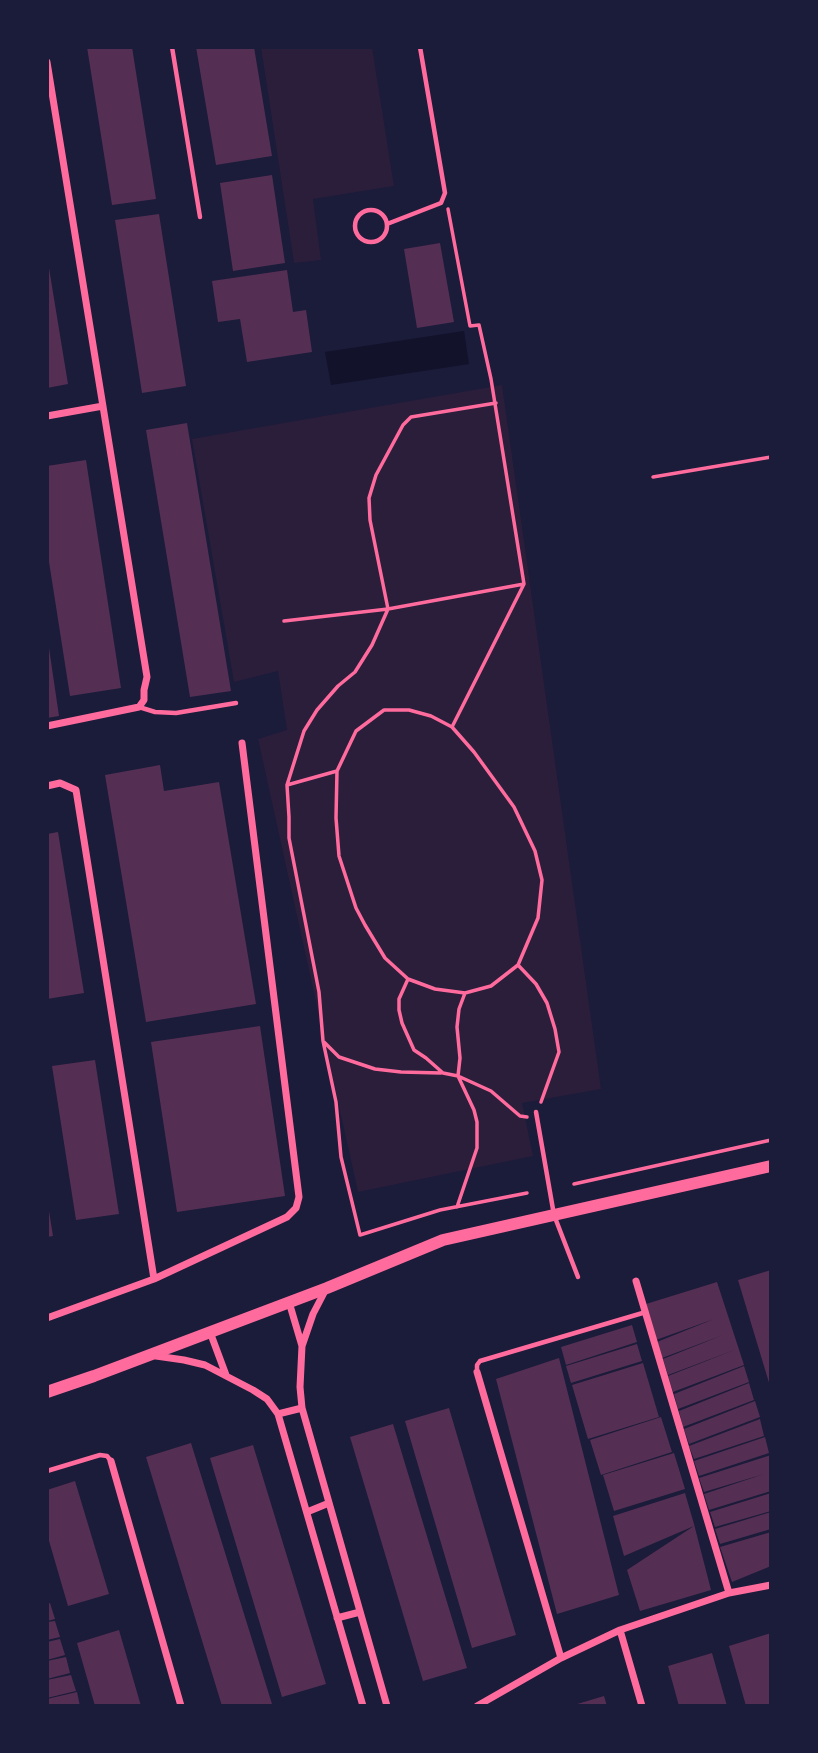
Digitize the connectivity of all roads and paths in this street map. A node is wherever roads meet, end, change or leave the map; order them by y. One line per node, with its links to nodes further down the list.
1 (172, 47): 5 (lane)
2 (419, 47): 4 (lane)
3 (47, 62): 8 (street)
4 (445, 193): 6 (lane); 7 (path)
5 (200, 217)
6 (387, 224): 6 (lane)
7 (496, 402): 12 (path); 13 (path)
8 (103, 406): 9 (street); 16 (street)
9 (47, 416)
10 (771, 457): 11 (path)
11 (653, 477)
12 (524, 584): 13 (path); 18 (path)
13 (388, 609): 14 (path); 21 (path)
14 (284, 621)
15 (236, 703): 16 (lane)
16 (139, 707): 17 (street)
17 (47, 726)
18 (452, 727): 20 (path); 23 (path)
19 (242, 743): 37 (street)
20 (337, 771): 21 (path); 24 (path)
21 (287, 785): 26 (path)
22 (47, 786): 37 (street)
23 (518, 965): 25 (path); 29 (path)
24 (408, 979): 25 (path); 27 (path)
25 (465, 993): 28 (path)
26 (323, 1041): 27 (path); 34 (path)
27 (443, 1073): 28 (path)
28 (458, 1076): 29 (path); 34 (path)
29 (536, 1112): 35 (lane)
30 (771, 1140): 32 (path)
31 (771, 1166): 35 (street)
32 (574, 1184)
33 (527, 1193): 34 (path)
34 (457, 1207)
35 (554, 1215): 36 (lane); 39 (street)
36 (578, 1277)
37 (154, 1279): 42 (street)
38 (636, 1281): 41 (street)
39 (327, 1288): 40 (street); 44 (street)
40 (289, 1302): 43 (street); 44 (street)
41 (646, 1312): 46 (lane); 56 (street)
42 (47, 1318)
43 (210, 1332): 45 (street); 47 (street)
44 (302, 1346): 49 (street)
45 (149, 1355): 47 (street); 48 (street)
46 (477, 1371): 60 (street)
47 (226, 1376): 50 (street)
48 (47, 1392)
49 (302, 1408): 50 (street); 53 (street)
50 (278, 1414): 54 (street)
51 (111, 1461): 52 (lane); 61 (street)
52 (47, 1471)
53 (329, 1503): 54 (street); 57 (street)
54 (307, 1512): 58 (street)
55 (771, 1586): 56 (street)
56 (729, 1593): 59 (street)
57 (360, 1612): 58 (street); 63 (street)
58 (337, 1618): 62 (street)
59 (620, 1630): 60 (street); 65 (street)
60 (561, 1658): 64 (street)
61 (181, 1706)
62 (363, 1706)
63 (387, 1706)
64 (477, 1706)
65 (642, 1706)

